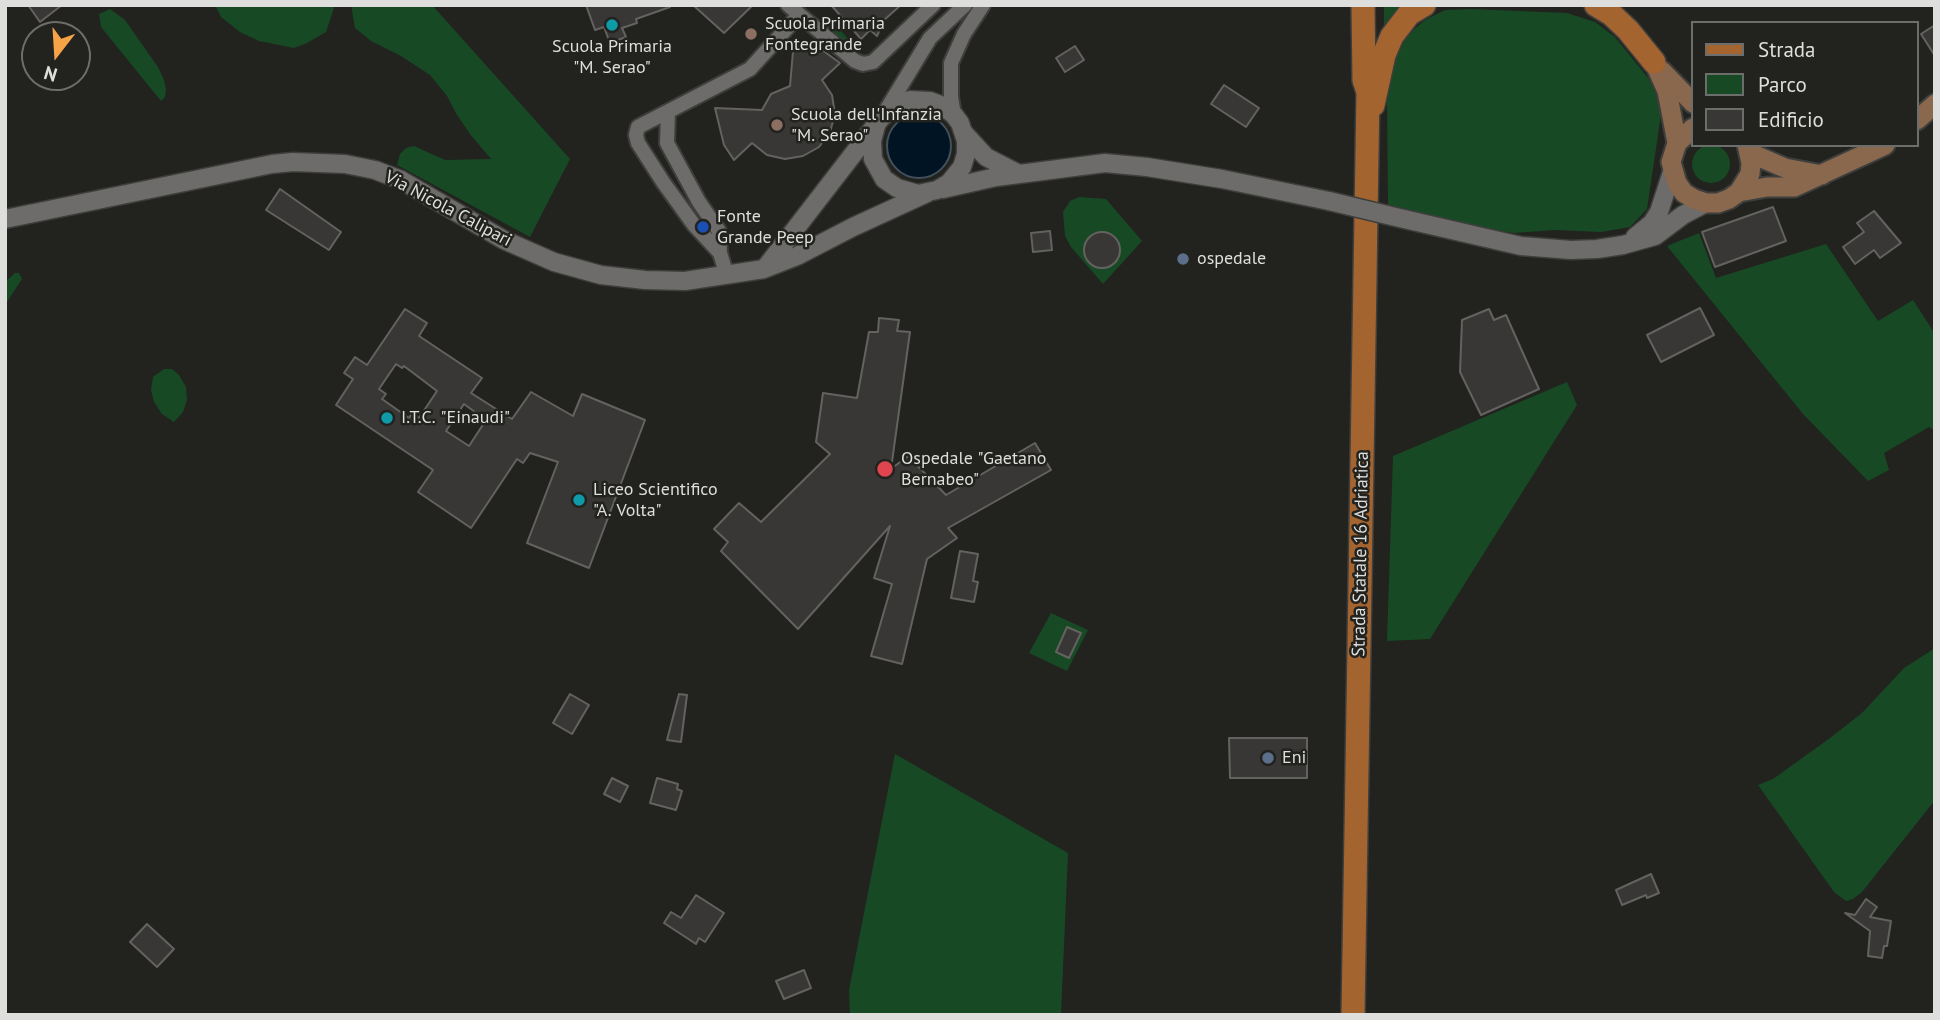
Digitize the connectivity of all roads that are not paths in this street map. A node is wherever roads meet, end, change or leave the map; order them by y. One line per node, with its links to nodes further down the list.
1 (933, 5): 9 (street)
2 (965, 5): 17 (street)
3 (983, 5): 15 (street)
4 (1355, 5): 19 (main road)
5 (1363, 5): 11 (main road, Strada Statale 16 Adriatica)
6 (1375, 5): 11 (main road, Strada Statale 16 Adriatica)
7 (1424, 5): 19 (main road)
8 (1596, 5): 10 (main road)
9 (793, 10): 14 (street)
10 (1654, 62): 12 (main road); 21 (main road)
11 (1368, 93): 19 (main road, Strada Statale 16 Adriatica)
12 (1692, 102)
13 (1935, 104): 16 (main road)
14 (668, 112): 32 (street); 32 (street)
15 (954, 115): 17 (street); 20 (street)
16 (1919, 118)
17 (879, 122): 27 (street); 33 (street)
18 (1692, 129): 21 (main road)
19 (1367, 132): 35 (main road, Strada Statale 16 Adriatica)
20 (964, 133): 25 (street); 27 (street)
21 (1676, 143): 24 (main road)
22 (1881, 147): 26 (main road)
23 (1748, 149): 26 (main road); 28 (main road)
24 (1672, 172): 29 (main road); 31 (street)
25 (1019, 174): 27 (street); 31 (street, bridge)
26 (1822, 175): 28 (main road)
27 (932, 192): 33 (street, Via Nicola Calipari)
28 (1739, 192): 29 (main road)
29 (1706, 203): 31 (street)
30 (5, 219): 34 (street, Via Nicola Calipari)
31 (1623, 245)
32 (720, 253): 34 (street)
33 (764, 268): 34 (street, Via Nicola Calipari)
34 (727, 276)
35 (1353, 1015)

